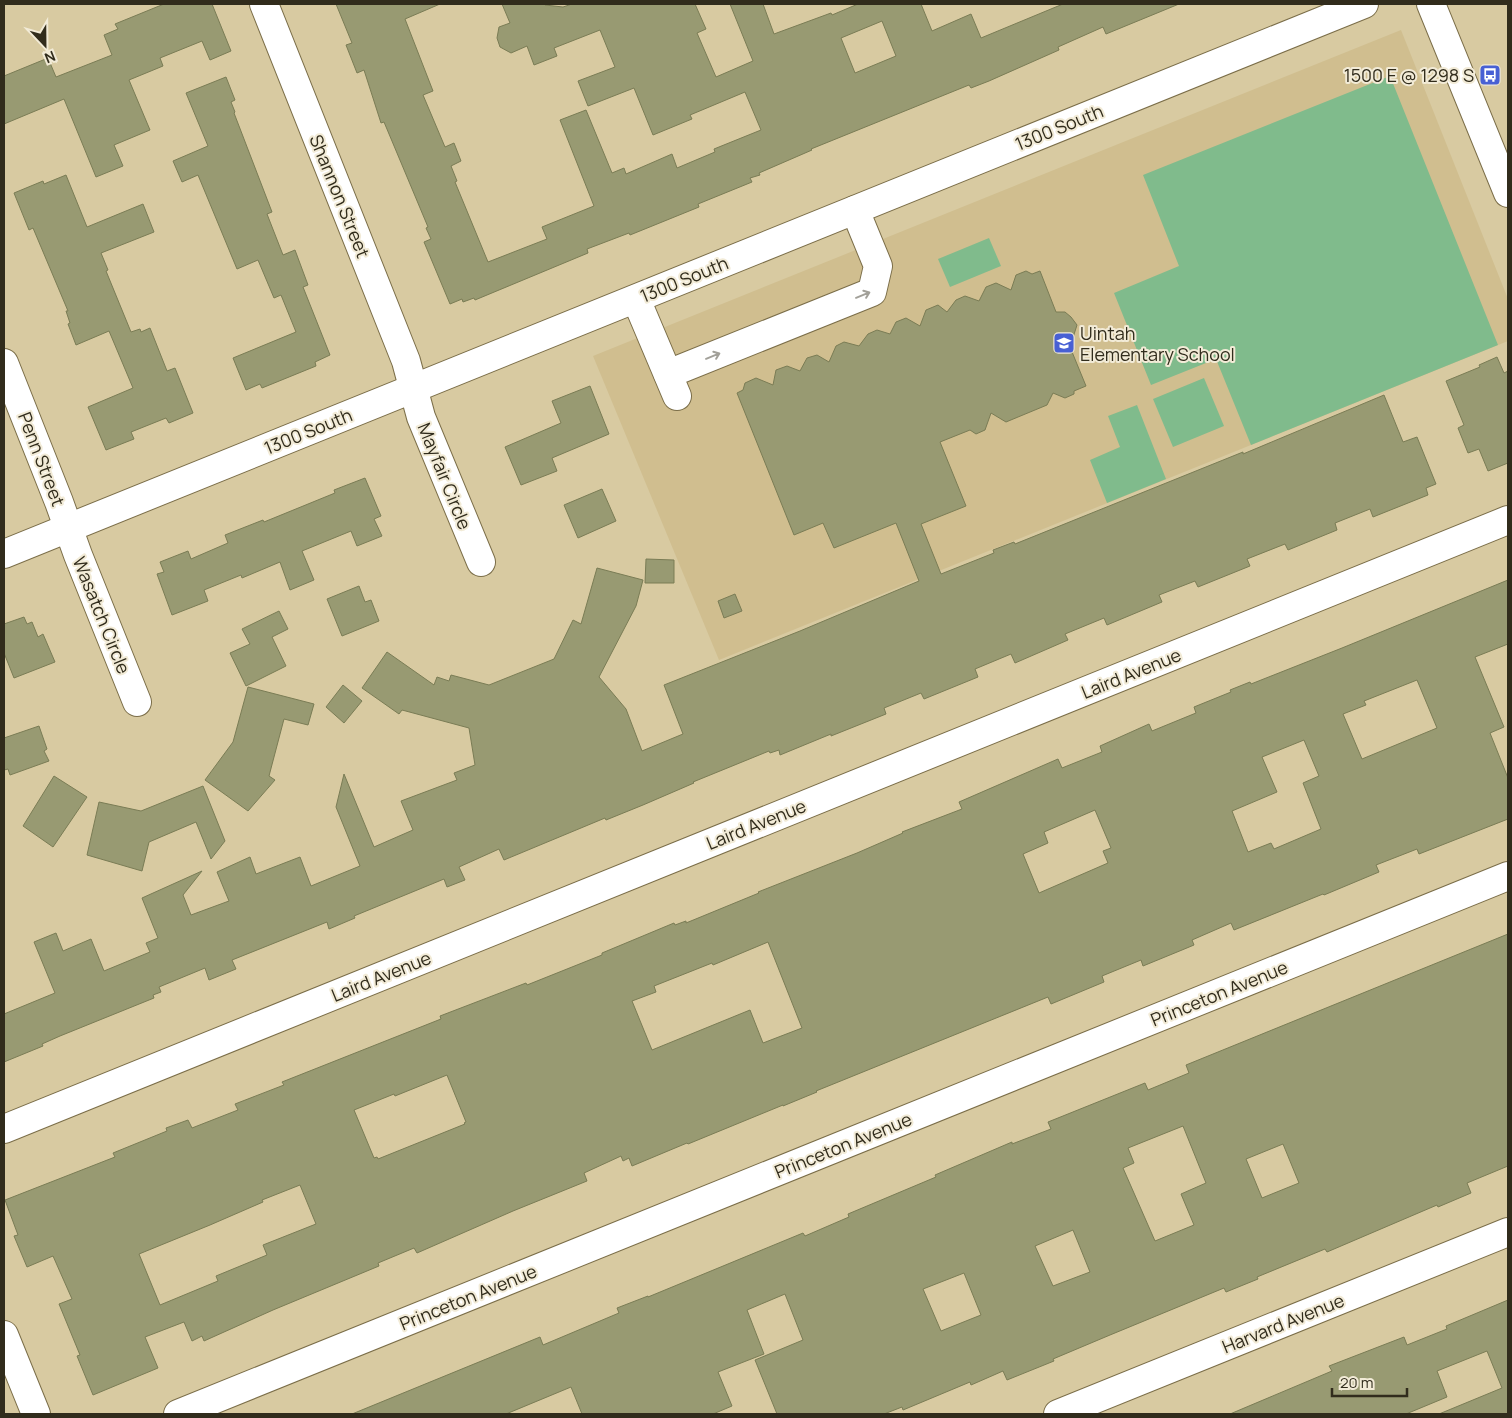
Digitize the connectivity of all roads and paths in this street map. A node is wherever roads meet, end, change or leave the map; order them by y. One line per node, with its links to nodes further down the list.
1 (264, 4): 9 (street, Shannon Street)
2 (1364, 4): 4 (street, 1300 South)
3 (1431, 4): 5 (street)
4 (1322, 12): 6 (street, 1300 South)
5 (1508, 193)
6 (855, 210): 7 (street, 1300 South); 7 (street, one-way to 6)
7 (636, 299): 9 (street, 1300 South)
8 (4, 363): 11 (street, Penn Street)
9 (414, 388): 11 (street, 1300 South); 13 (street, Mayfair Circle)
10 (1508, 520): 16 (street, Laird Avenue)
11 (68, 528): 12 (street, 1300 South); 14 (street, Wasatch Circle)
12 (4, 554)
13 (481, 562)
14 (138, 702)
15 (1508, 876): 20 (street, Princeton Avenue)
16 (4, 1129)
17 (1508, 1232): 21 (street, Harvard Avenue)
18 (4, 1335): 19 (street)
19 (36, 1414)
20 (178, 1414)
21 (1058, 1414)

